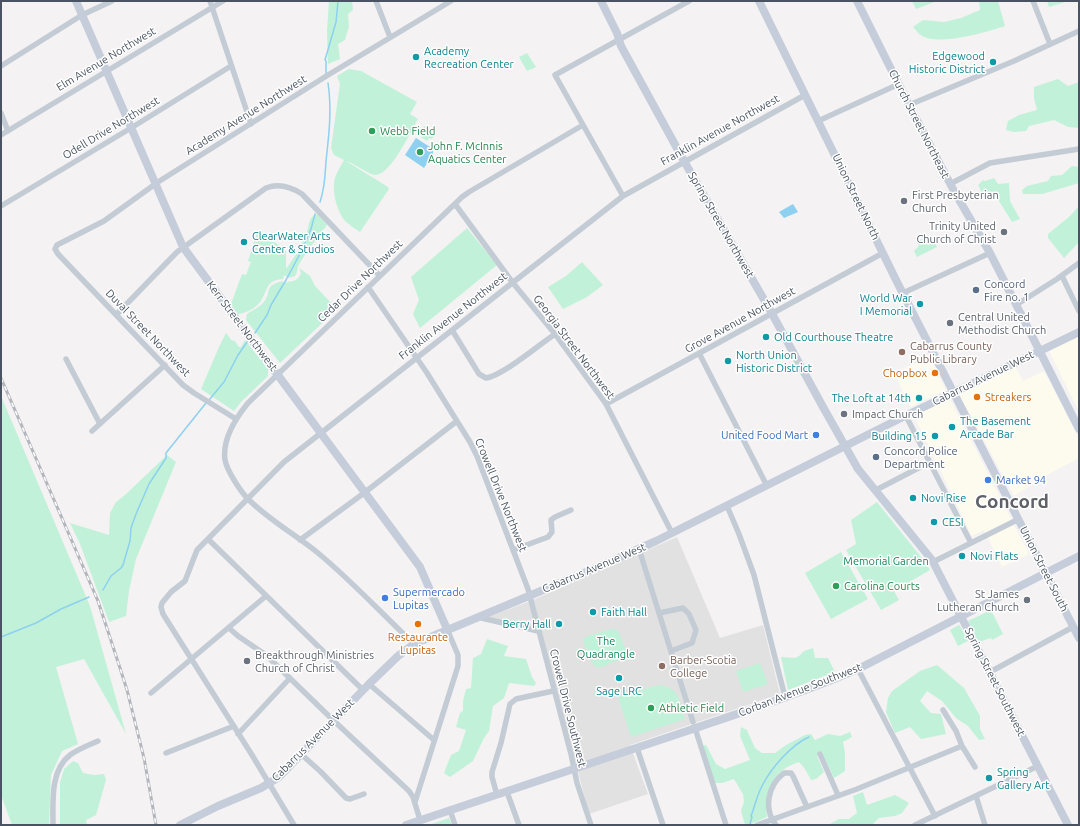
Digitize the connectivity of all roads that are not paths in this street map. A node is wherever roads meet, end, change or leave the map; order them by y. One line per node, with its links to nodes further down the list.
1 (76, 1): 13 (street, Kerr Street Northwest)
2 (112, 1): 13 (street)
3 (210, 1): 12 (street)
4 (222, 1): 12 (street, Elm Avenue Northwest)
5 (376, 1): 15 (street)
6 (451, 1): 15 (street, Academy Avenue Northwest)
7 (601, 1): 16 (street, Spring Street Northwest)
8 (689, 1): 16 (street)
9 (759, 1): 22 (street, Union Street North)
10 (857, 1): 21 (street, Church Street Northeast)
11 (1032, 1): 17 (street)
12 (212, 7): 19 (street); 20 (street, Elm Avenue Northwest)
13 (82, 15): 18 (street); 20 (street, Kerr Street Northwest)
14 (1079, 31): 17 (street)
15 (390, 37): 26 (street, Academy Avenue Northwest)
16 (619, 40): 27 (street); 32 (street, Spring Street Northwest)
17 (1050, 44): 23 (street)
18 (1, 66)
19 (231, 66): 26 (street); 28 (street, Odell Drive Northwest)
20 (106, 71): 28 (street, Kerr Street Northwest); 29 (street, Elm Avenue Northwest)
21 (899, 84): 23 (street, Church Street Northeast); 25 (street)
22 (805, 95): 25 (street, Union Street North); 32 (street, Franklin Avenue Northwest)
23 (908, 105): 34 (street, Church Street Northeast)
24 (1, 113): 29 (street)
25 (818, 120): 40 (street, Union Street North)
26 (251, 124): 33 (street, Academy Avenue Northwest)
27 (583, 125): 35 (street); 36 (street, Cedar Drive Northwest)
28 (132, 128): 33 (street, Kerr Street Northwest); 37 (street, Odell Drive Northwest)
29 (8, 131): 30 (street, Elm Avenue Northwest)
30 (1, 135)
31 (1079, 150): 34 (street)
32 (684, 161): 35 (street, Franklin Avenue Northwest); 50 (street, Spring Street Northwest)
33 (156, 183): 38 (street, Kerr Street Northwest); 39 (street, Academy Avenue Northwest)
34 (950, 184): 41 (street, Church Street Northeast)
35 (623, 196): 45 (street, Franklin Avenue Northwest)
36 (455, 204): 43 (street, Cedar Drive Northwest); 45 (street, Georgia Street Northwest)
37 (1, 206)
38 (183, 247): 43 (street); 51 (street); 60 (street, Kerr Street Northwest)
39 (55, 249): 51 (street, Duval Street Northwest)
40 (883, 253): 47 (street, Union Street North); 50 (street, Grove Avenue Northwest)
41 (990, 253): 47 (street); 48 (street, Church Street Northeast)
42 (1079, 263): 44 (street)
43 (380, 276): 46 (street, Cedar Drive Northwest)
44 (1062, 276): 48 (street); 49 (street)
45 (513, 283): 52 (street, Franklin Avenue Northwest); 54 (street, Georgia Street Northwest)
46 (368, 287): 57 (street, Crowell Drive Northwest); 60 (street, Cedar Drive Northwest)
47 (904, 294): 61 (street, Union Street North)
48 (1016, 305): 55 (street, Church Street Northeast)
49 (1079, 311)
50 (772, 313): 56 (street, Grove Avenue Northwest); 70 (street, Spring Street Northwest)
51 (116, 314): 59 (street, Duval Street Northwest)
52 (452, 330): 54 (street); 57 (street, Franklin Avenue Northwest)
53 (1079, 332): 55 (street, Cabarrus Avenue West)
54 (555, 334): 62 (street, Georgia Street Northwest)
55 (1040, 351): 61 (street, Cabarrus Avenue West); 67 (street, Church Street Northeast)
56 (699, 353): 62 (street, Grove Avenue Northwest); 72 (street)
57 (416, 357): 65 (street, Crowell Drive Northwest); 69 (street, Franklin Avenue Northwest)
58 (66, 359): 66 (street)
59 (164, 366): 64 (street, Duval Street Northwest); 66 (street)
60 (278, 374): 64 (street, Cedar Drive Northwest); 69 (street, Kerr Street Northwest)
61 (954, 392): 63 (street, Cabarrus Avenue West); 78 (street, Union Street South)
62 (606, 404): 79 (street, Georgia Street Northwest)
63 (906, 416): 70 (street, Cabarrus Avenue West); 71 (street)
64 (236, 419): 75 (street, Cedar Drive Northwest)
65 (457, 421): 74 (street); 84 (street, Crowell Drive Northwest)
66 (100, 424): 68 (street)
67 (1079, 428)
68 (92, 432)
69 (320, 433): 74 (street, Kerr Street Northwest); 75 (street, Franklin Avenue Northwest)
70 (845, 446): 72 (street, Cabarrus Avenue West); 73 (street, Spring Street Southwest)
71 (930, 462): 73 (street); 82 (street)
72 (767, 486): 76 (street, Cabarrus Avenue West)
73 (876, 490): 86 (street, Spring Street Southwest)
74 (364, 493): 81 (street); 95 (street, Kerr Street Northwest)
75 (248, 498): 80 (street, Franklin Avenue Northwest); 81 (street, Cedar Drive Northwest)
76 (727, 506): 79 (street, Cabarrus Avenue West); 107 (street)
77 (571, 510): 84 (street)
78 (1019, 519): 82 (street); 87 (street, Union Street South)
79 (672, 533): 83 (street, Cabarrus Avenue West)
80 (208, 539): 89 (street); 100 (street, Franklin Avenue Northwest)
81 (300, 540): 98 (street, Cedar Drive Northwest)
82 (971, 543): 86 (street)
83 (639, 549): 88 (street, Cabarrus Avenue West); 90 (street)
84 (513, 550): 88 (street, Crowell Drive Northwest)
85 (1079, 556): 87 (street, Corban Avenue Southwest)
86 (933, 562): 91 (street, Spring Street Southwest)
87 (1047, 573): 91 (street, Corban Avenue Southwest); 93 (street, Union Street South)
88 (529, 595): 92 (street, Cabarrus Avenue West); 96 (street, Crowell Drive Southwest)
89 (266, 596): 94 (street); 104 (street)
90 (659, 613): 99 (street); 99 (street)
91 (961, 616): 101 (street, Corban Avenue Southwest); 102 (street, Spring Street Southwest)
92 (476, 617): 95 (street, Cabarrus Avenue West); 96 (street)
93 (1073, 627): 97 (street, Union Street South); 102 (street)
94 (229, 628): 100 (street); 103 (street)
95 (447, 629): 98 (street, Cabarrus Avenue West); 113 (street)
96 (538, 631): 105 (street, Crowell Drive Southwest)
97 (1079, 638)
98 (414, 644): 104 (street, Cabarrus Avenue West)
99 (671, 651): 110 (street)
100 (192, 659): 106 (street); 111 (street)
101 (858, 669): 107 (street, Corban Avenue Southwest); 122 (street)
102 (990, 672): 120 (street, Spring Street Southwest)
103 (290, 678): 109 (street); 112 (street)
104 (366, 687): 109 (street, Cabarrus Avenue West); 113 (street)
105 (553, 691): 123 (street, Crowell Drive Southwest); 127 (street)
106 (152, 693)
107 (785, 697): 110 (street, Corban Avenue Southwest)
108 (943, 710): 115 (street)
109 (333, 720): 118 (street, Cabarrus Avenue West); 130 (street)
110 (694, 725): 116 (street, Corban Avenue Southwest); 144 (street)
111 (234, 726): 112 (street); 117 (street)
112 (238, 734): 124 (street)
113 (434, 740): 130 (street)
114 (98, 741): 137 (street)
115 (962, 746): 121 (street); 122 (street)
116 (637, 748): 123 (street, Corban Avenue Southwest); 143 (street)
117 (166, 753)
118 (301, 754): 124 (street, Cabarrus Avenue West); 126 (street)
119 (820, 754): 128 (street)
120 (1038, 766): 129 (street); 148 (street, Spring Street Southwest)
121 (975, 767)
122 (909, 768): 128 (street); 133 (street)
123 (574, 769): 125 (street, Corban Avenue Southwest); 142 (street, Crowell Drive Southwest)
124 (269, 784): 136 (street, Cabarrus Avenue West); 138 (street)
125 (507, 792): 127 (street, Corban Avenue Southwest); 141 (street)
126 (364, 794)
127 (497, 795): 132 (street, Corban Avenue Southwest)
128 (838, 796): 131 (street)
129 (976, 796): 133 (street); 147 (street)
130 (415, 803): 134 (street)
131 (807, 807): 135 (street); 135 (street)
132 (450, 810): 134 (street, Corban Avenue Southwest); 140 (street)
133 (935, 816): 146 (street)
134 (420, 820): 139 (street, Corban Avenue Southwest)
135 (774, 822): 145 (street)
136 (183, 824)
137 (53, 825)
138 (294, 825)
139 (406, 825)
140 (455, 825)
141 (519, 825)
142 (591, 825)
143 (664, 825)
144 (726, 825)
145 (757, 825)
146 (915, 825)
147 (985, 825)
148 (1068, 825)

